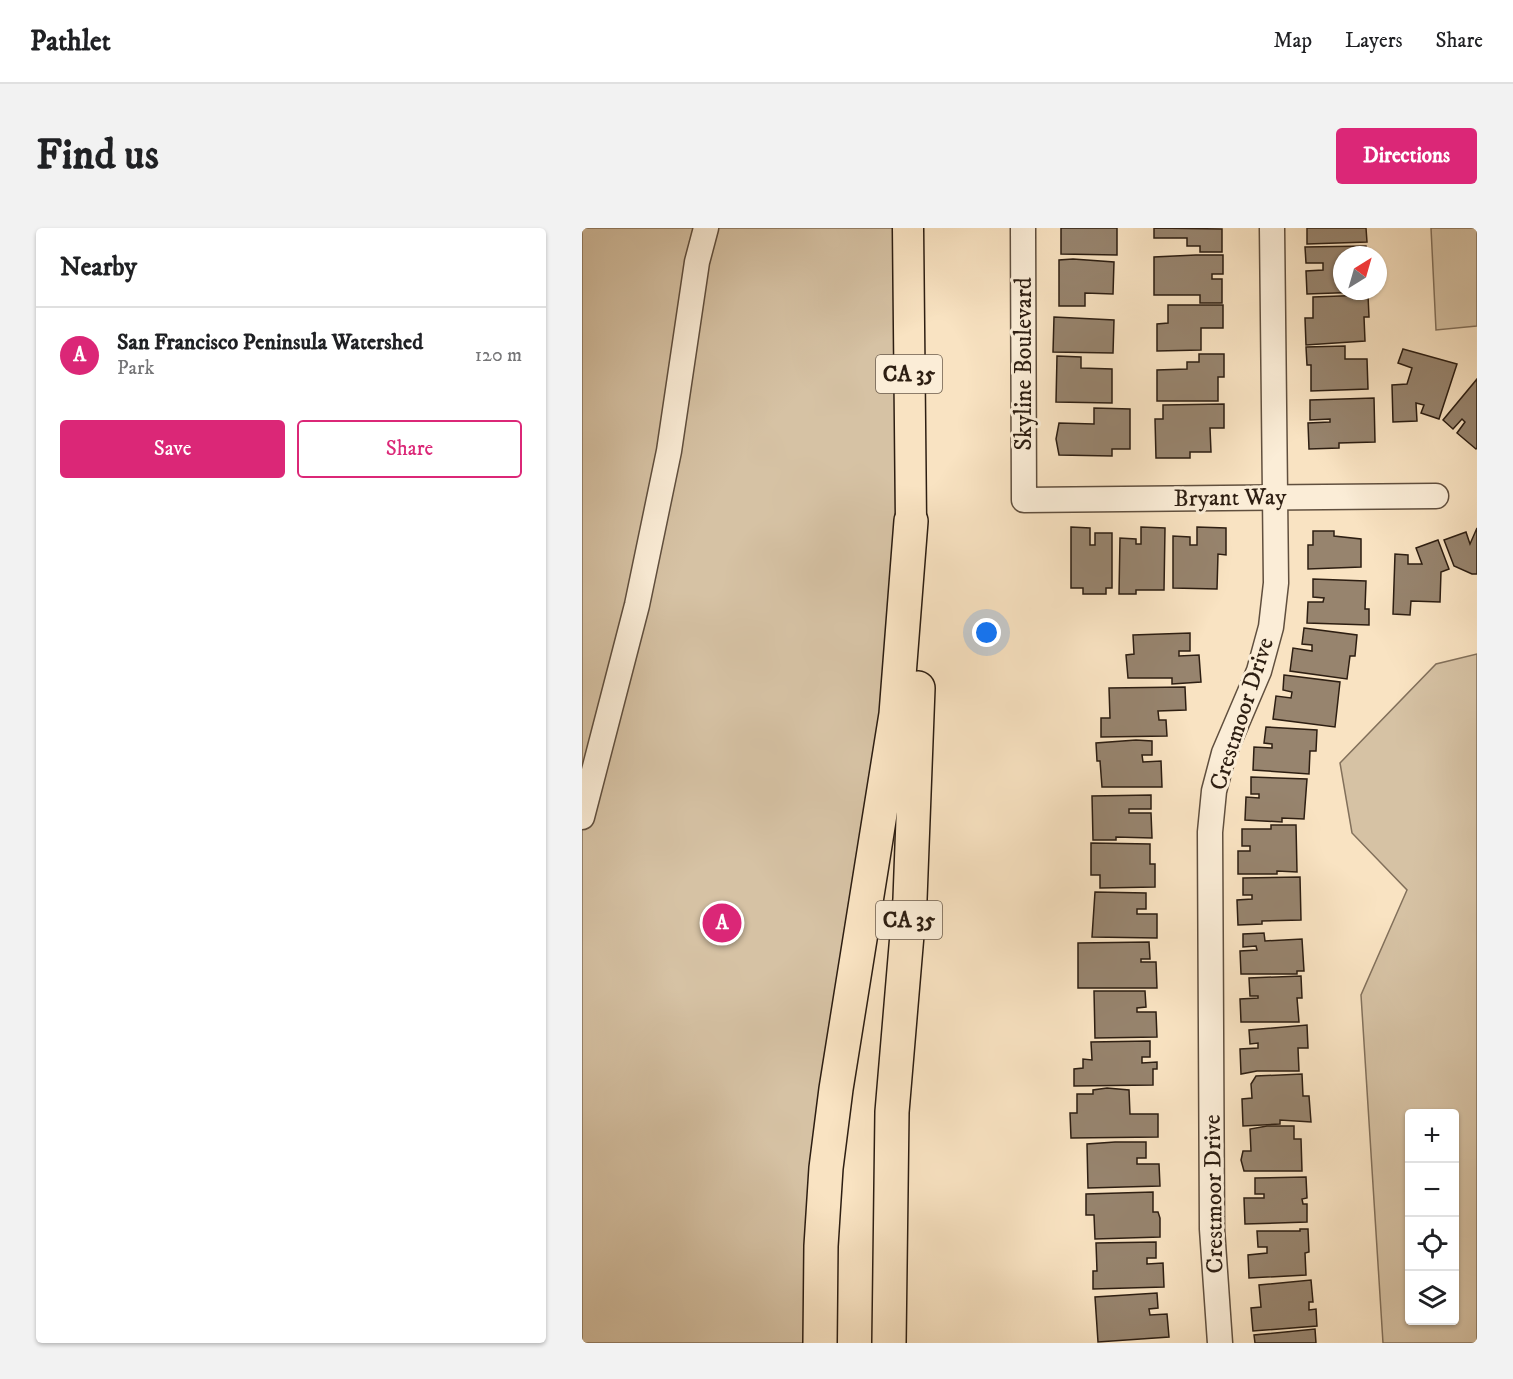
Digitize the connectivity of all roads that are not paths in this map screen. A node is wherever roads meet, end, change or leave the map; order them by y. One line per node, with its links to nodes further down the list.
1 (706, 228): 9 (street)
2 (908, 228): 8 (main road, CA 35)
3 (1023, 228): 7 (street, Skyline Boulevard)
4 (1272, 228): 6 (street, Crestmoor Drive)
5 (1436, 496): 6 (street, Bryant Way)
6 (1275, 497): 7 (street, Bryant Way); 12 (street, Crestmoor Drive)
7 (1024, 500)
8 (911, 521): 10 (highway, CA 35); 11 (highway, CA 35)
9 (582, 817)
10 (820, 1343)
11 (889, 1343)
12 (1220, 1343)

